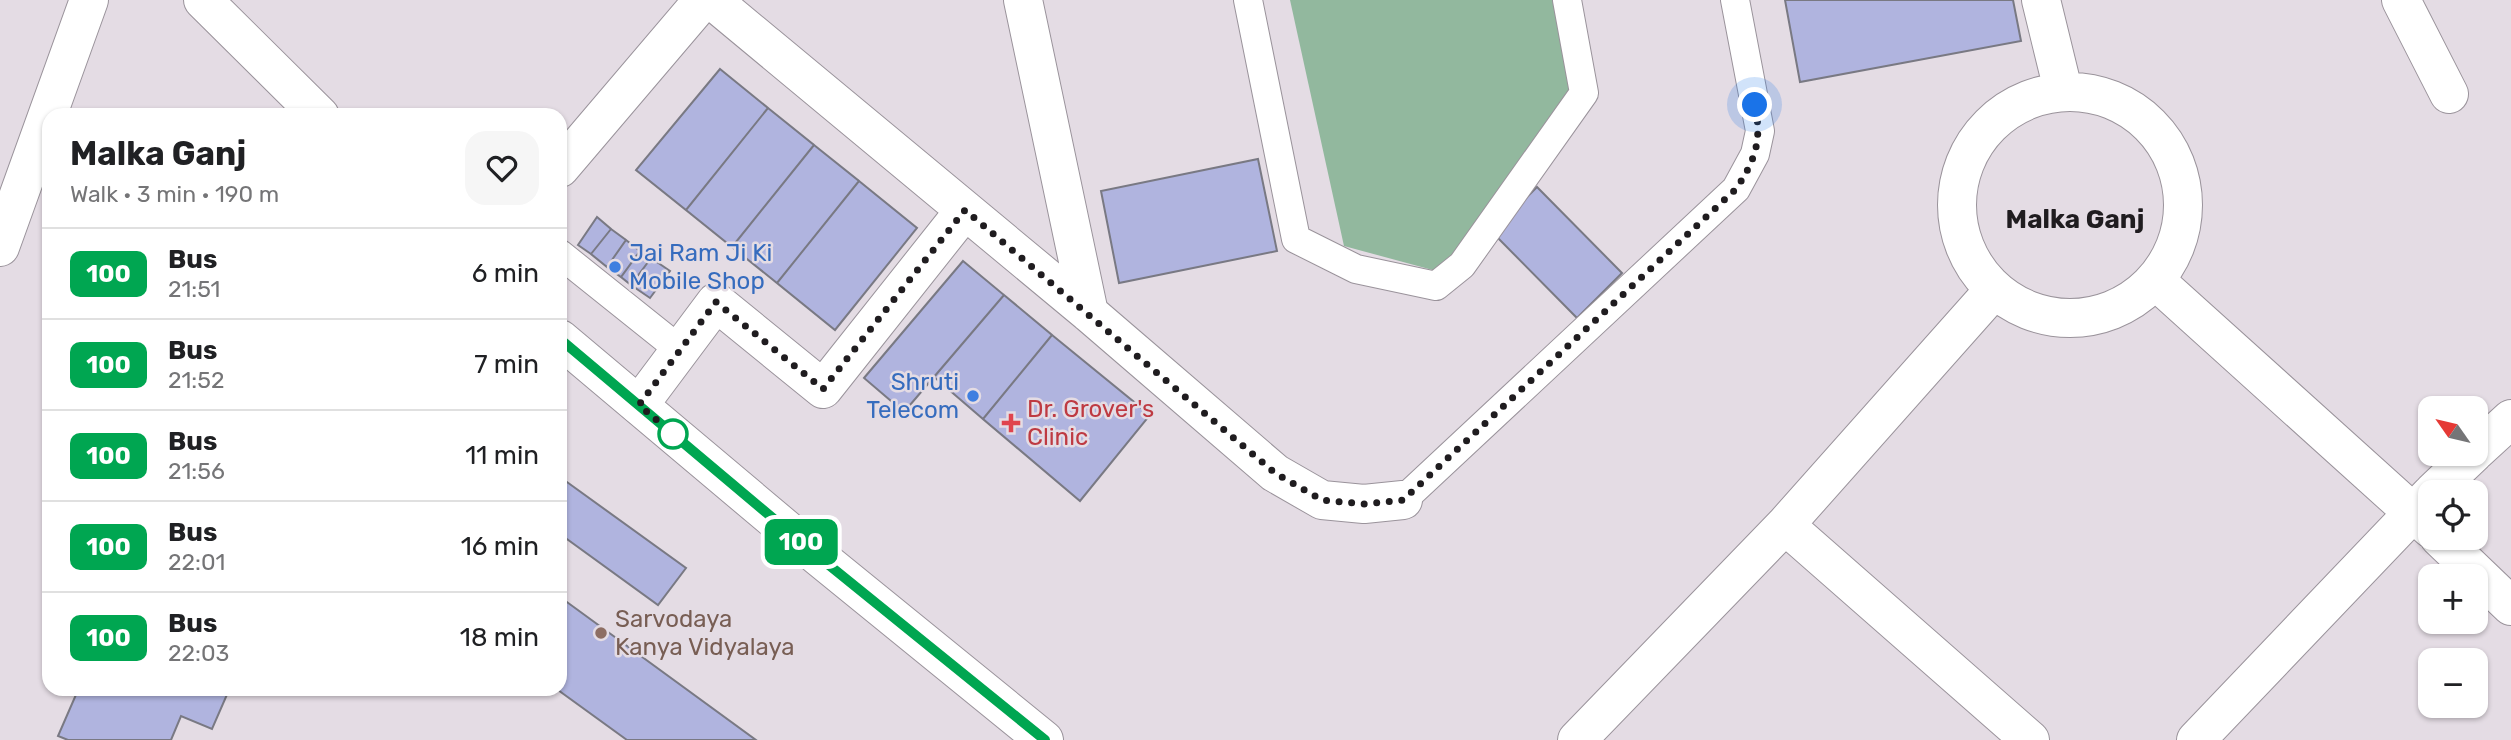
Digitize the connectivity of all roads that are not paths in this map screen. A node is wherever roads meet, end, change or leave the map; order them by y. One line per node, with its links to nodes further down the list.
1 (89, 0): 12 (street)
2 (203, 0): 13 (street)
3 (1023, 0): 21 (street)
4 (1248, 0): 5 (lane)
5 (1567, 0)
6 (1735, 0): 30 (lane)
7 (2041, 0): 10 (street)
8 (2401, 0): 11 (street)
9 (716, 1): 15 (street); 16 (street)
10 (2063, 90): 19 (street); 20 (street)
11 (2449, 94)
12 (50, 108)
13 (312, 108)
14 (42, 130): 17 (street)
15 (567, 161)
16 (965, 210): 21 (street); 23 (street)
17 (0, 247)
18 (567, 260): 23 (lane)
19 (2155, 281): 20 (street); 29 (street)
20 (1993, 291): 32 (street)
21 (1089, 313): 30 (street)
22 (567, 345): 24 (street)
23 (680, 350): 24 (street)
24 (639, 405): 35 (street)
25 (2511, 419): 26 (street)
26 (2488, 440)
27 (2463, 466): 28 (street)
28 (2450, 480)
29 (2418, 499)
30 (1403, 500)
31 (2418, 515): 38 (street)
32 (1786, 525): 36 (street); 37 (street)
33 (2452, 550): 34 (street)
34 (2511, 607)
35 (1044, 740)
36 (1577, 740)
37 (2030, 740)
38 (2196, 740)

